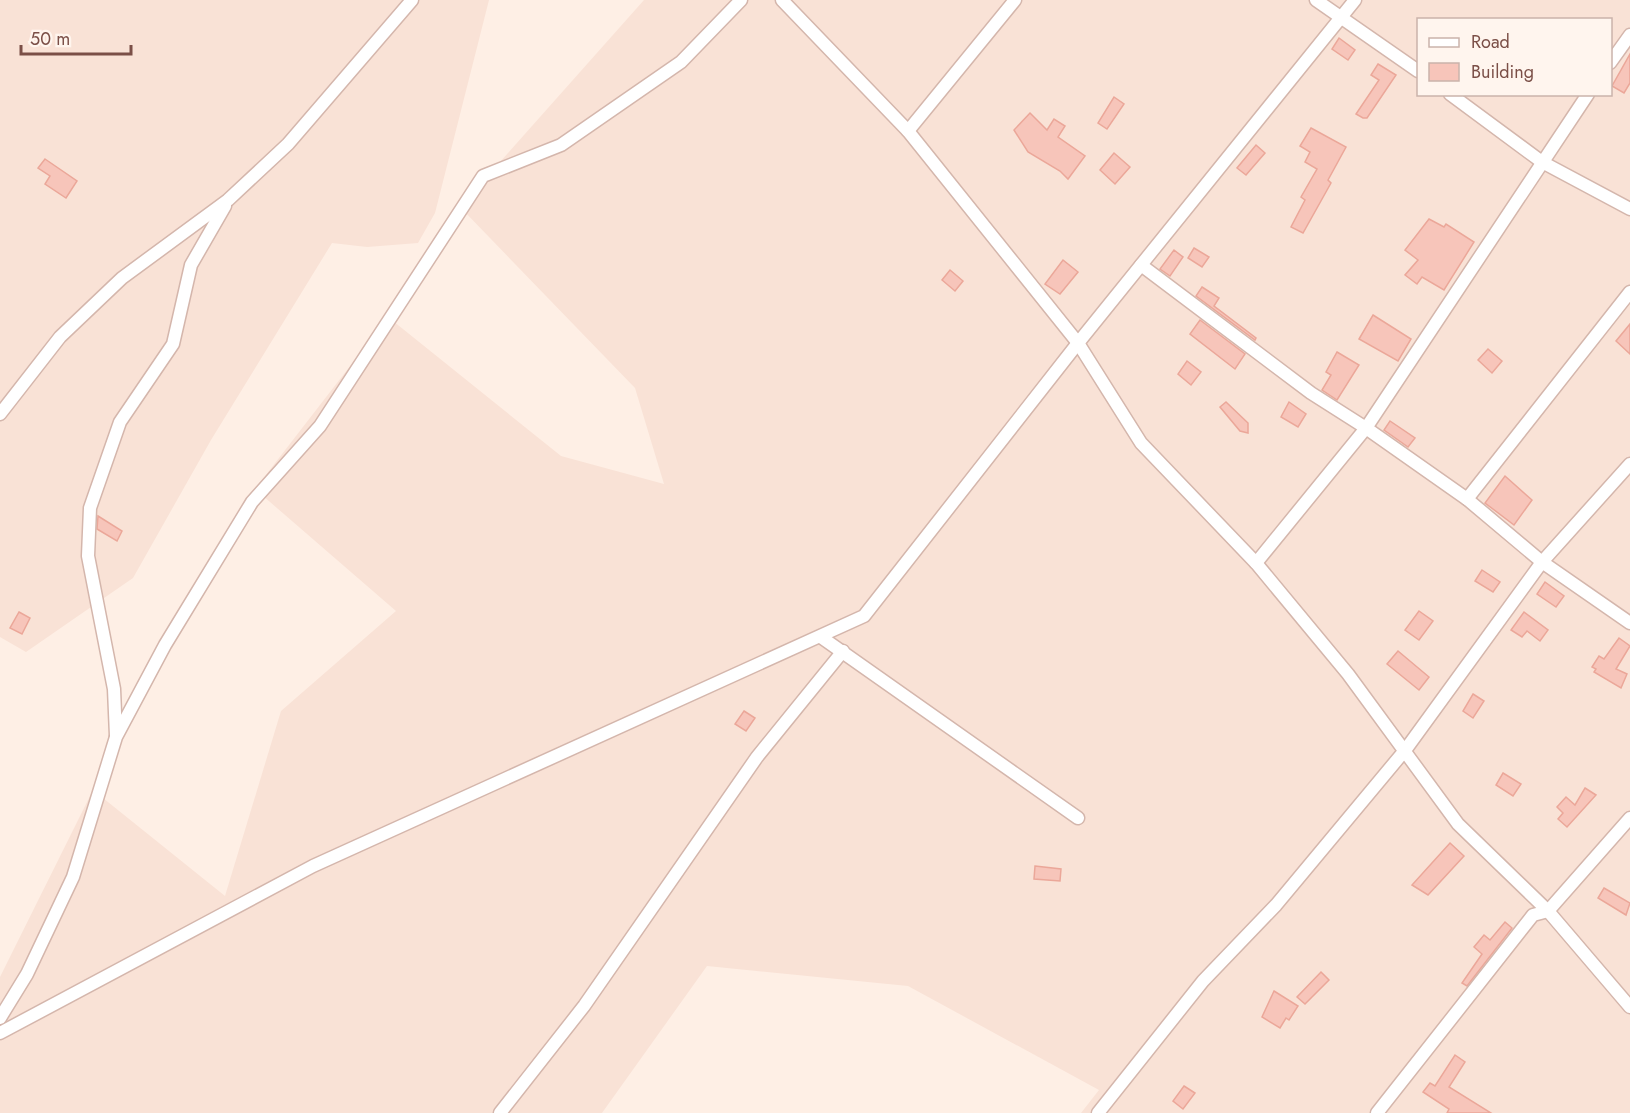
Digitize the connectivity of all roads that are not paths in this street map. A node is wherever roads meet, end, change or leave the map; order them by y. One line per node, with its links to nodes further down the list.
1 (412, 0): 15 (street)
2 (741, 0): 29 (street)
3 (782, 0): 13 (street)
4 (1015, 0): 13 (street)
5 (1316, 0): 7 (street)
6 (1355, 0): 7 (street)
7 (1342, 16): 10 (street); 17 (street)
8 (1630, 35): 9 (street)
9 (1612, 62)
10 (1417, 70)
11 (1453, 96): 14 (street)
12 (1587, 96): 14 (street)
13 (908, 131): 19 (street)
14 (1542, 162): 16 (street); 21 (street)
15 (228, 200): 20 (street); 29 (street)
16 (1630, 209)
17 (1141, 265): 19 (street); 21 (street)
18 (1630, 292): 23 (street)
19 (1078, 343): 25 (street); 27 (street)
20 (0, 414)
21 (1366, 428): 23 (street); 25 (street)
22 (1630, 464): 24 (street)
23 (1467, 499): 24 (street)
24 (1542, 562): 26 (street); 30 (street)
25 (1256, 563): 30 (street)
26 (1630, 623)
27 (821, 637): 28 (street); 36 (street)
28 (843, 651): 31 (street); 37 (street)
29 (116, 737): 35 (street)
30 (1406, 749): 33 (street); 38 (street)
31 (1078, 818)
32 (1630, 818): 33 (street)
33 (1548, 911): 34 (street); 39 (street)
34 (1630, 1007)
35 (0, 1018)
36 (0, 1032)
37 (500, 1113)
38 (1098, 1113)
39 (1377, 1113)

